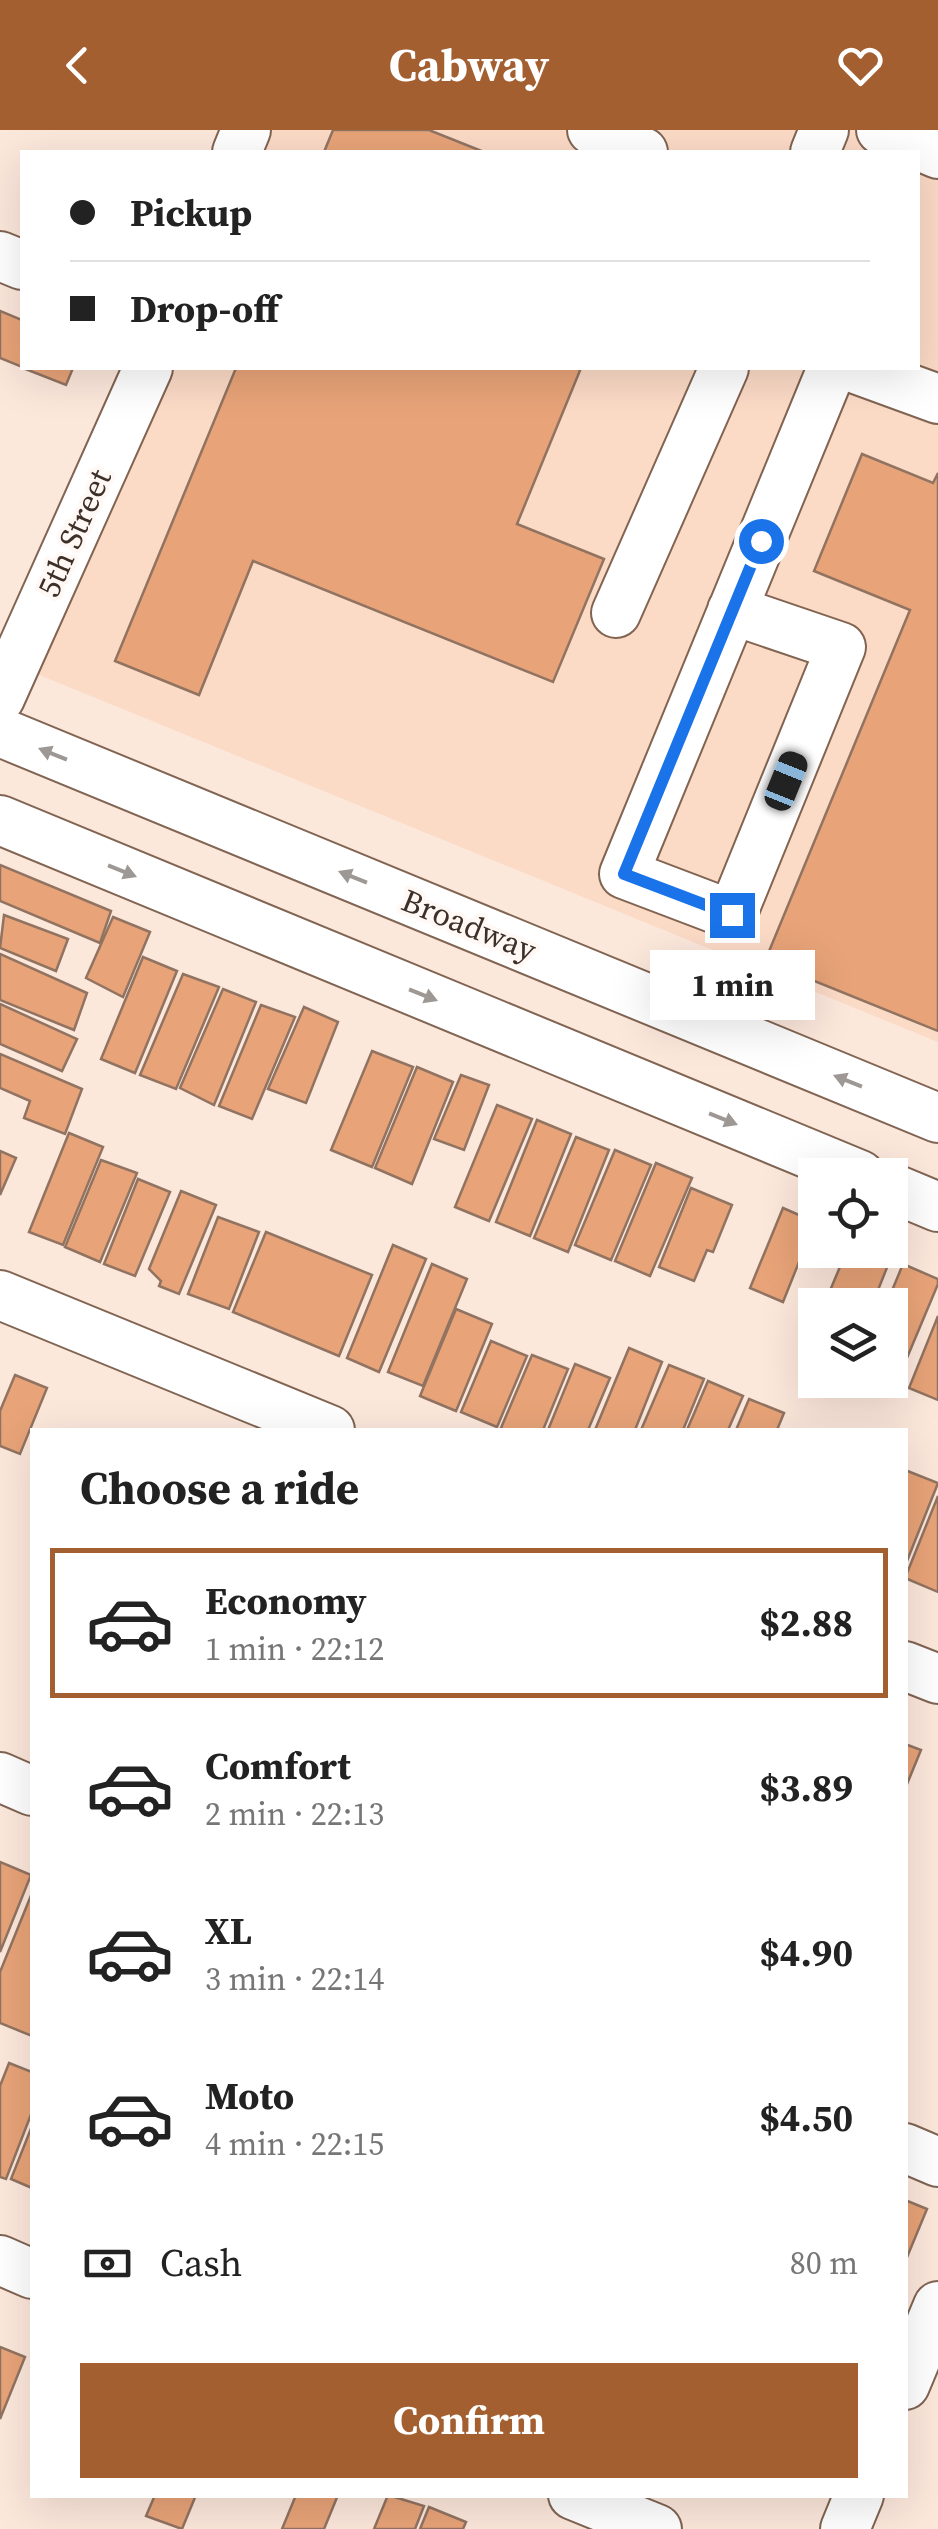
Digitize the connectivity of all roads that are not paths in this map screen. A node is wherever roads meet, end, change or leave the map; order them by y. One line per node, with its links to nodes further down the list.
1 (592, 130): 3 (street)
2 (881, 130): 4 (street)
3 (638, 150)
4 (938, 154)
5 (147, 370): 12 (street, 5th Street)
6 (723, 370): 11 (street)
7 (831, 370): 10 (street)
8 (860, 370): 9 (street)
9 (938, 398)
10 (732, 610): 10 (street)
11 (616, 612)
12 (0, 698)
13 (0, 732): 15 (street, Broadway, one-way to 13)
14 (0, 820): 16 (street, one-way to 16)
15 (938, 1118)
16 (819, 1158)
17 (908, 1195): 18 (street)
18 (938, 1207)
19 (0, 1295): 20 (street)
20 (325, 1428)
21 (908, 1667): 22 (street)
22 (938, 1680)
23 (0, 1777): 24 (street)
24 (30, 1789)
25 (908, 2149): 26 (street)
26 (938, 2162)
27 (0, 2260): 28 (street)
28 (30, 2273)
29 (938, 2306): 30 (street)
30 (908, 2378)
31 (581, 2498): 33 (street)
32 (858, 2498): 34 (street)
33 (656, 2529)
34 (845, 2529)

